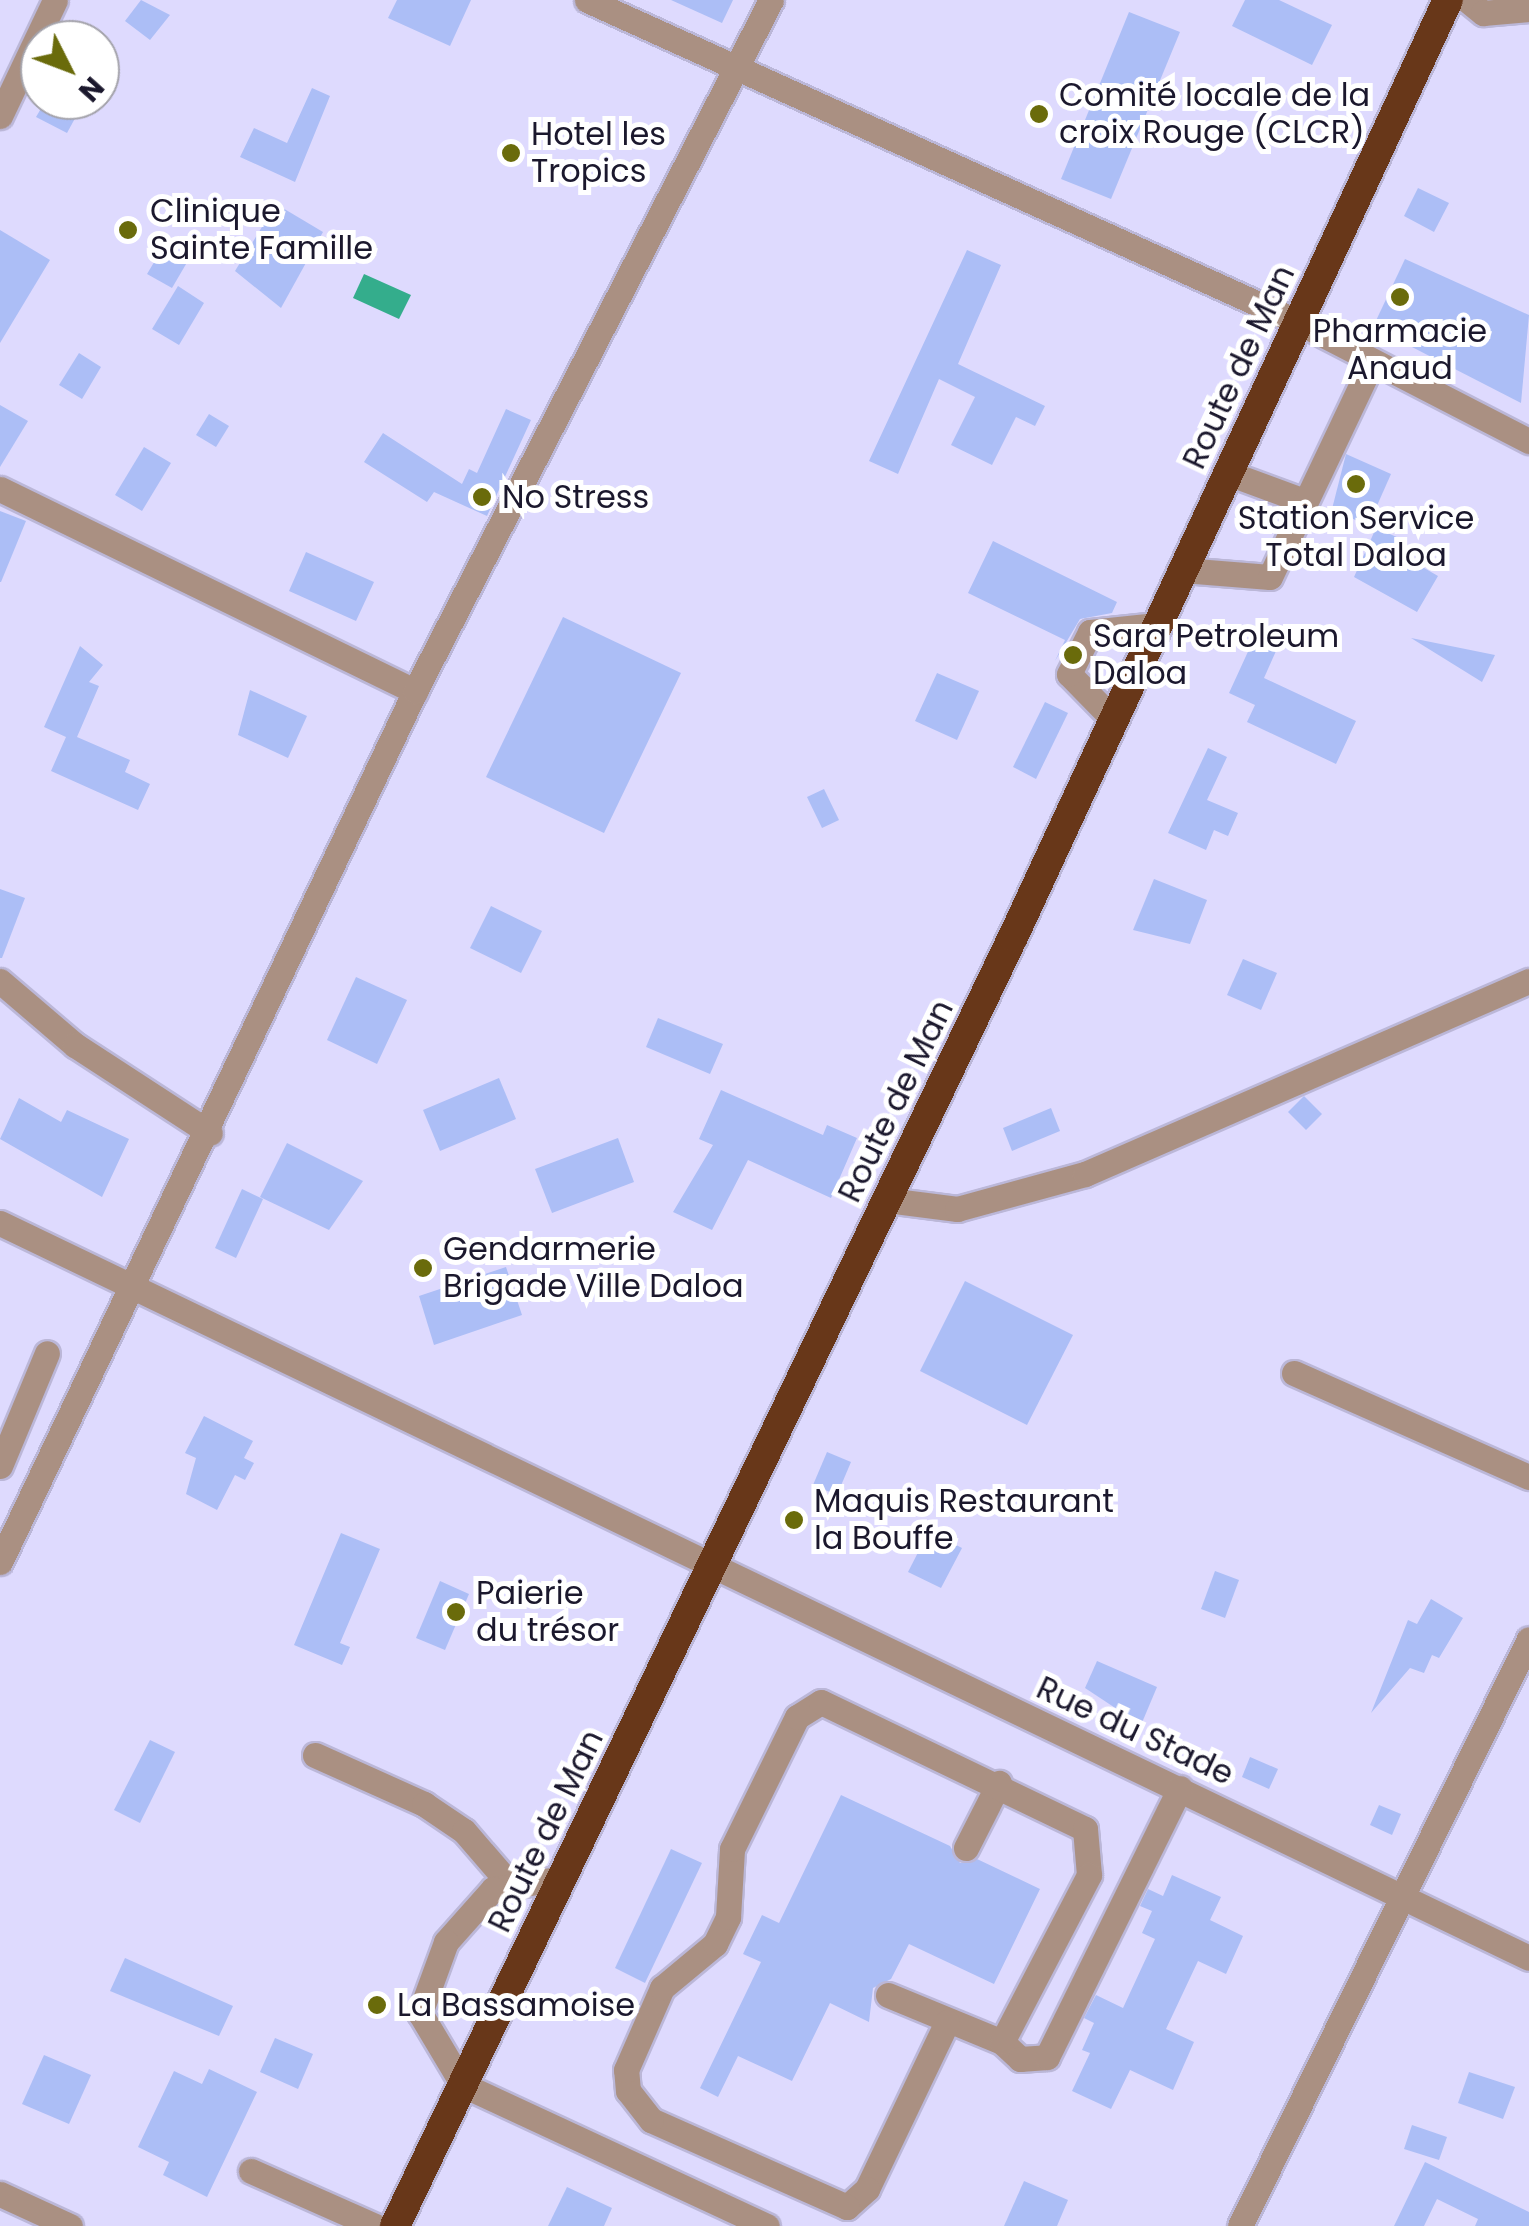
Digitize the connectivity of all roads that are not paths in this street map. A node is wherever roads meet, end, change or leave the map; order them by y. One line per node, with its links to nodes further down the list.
1 (56, 0): 8 (street)
2 (587, 0): 7 (street)
3 (771, 0): 7 (street)
4 (1448, 0): 9 (highway, Route de Man)
5 (1467, 0): 6 (street)
6 (1529, 9)
7 (737, 72): 9 (street); 17 (street)
8 (0, 116)
9 (1298, 322): 10 (street); 12 (highway, Route de Man)
10 (1370, 364): 11 (street); 14 (street)
11 (1529, 441)
12 (1228, 474): 14 (street); 15 (highway, Route de Man)
13 (0, 488): 17 (street)
14 (1304, 501): 15 (street)
15 (1183, 570): 16 (highway, Route de Man)
16 (1158, 625): 18 (highway, Route de Man); 18 (street)
17 (415, 691): 21 (street)
18 (1114, 720): 22 (highway, Route de Man)
19 (0, 981): 21 (street)
20 (1529, 982): 22 (street)
21 (210, 1132): 24 (street)
22 (887, 1200): 30 (highway, Route de Man)
23 (0, 1223): 24 (street, Rue du Stade)
24 (135, 1284): 29 (street); 30 (street, Rue du Stade)
25 (47, 1354): 27 (street)
26 (1294, 1373): 28 (street)
27 (0, 1466)
28 (1529, 1477)
29 (0, 1562)
30 (711, 1567): 34 (street, Rue du Stade); 36 (highway, Route de Man)
31 (1529, 1638): 38 (street)
32 (314, 1755): 37 (street)
33 (999, 1783): 35 (street); 41 (street); 42 (street)
34 (1180, 1788): 38 (street, Rue du Stade); 42 (street)
35 (966, 1848)
36 (562, 1878): 37 (street); 43 (highway, Route de Man)
37 (508, 1882): 43 (street)
38 (1400, 1894): 39 (street, Rue du Stade); 50 (street)
39 (1529, 1958)
40 (888, 1995): 41 (street)
41 (947, 2022): 42 (street)
42 (1002, 2042)
43 (463, 2085): 48 (highway, Route de Man); 49 (street)
44 (251, 2171): 47 (street)
45 (0, 2194): 46 (street)
46 (70, 2226)
47 (375, 2226)
48 (395, 2226)
49 (767, 2226)
50 (1240, 2226)

